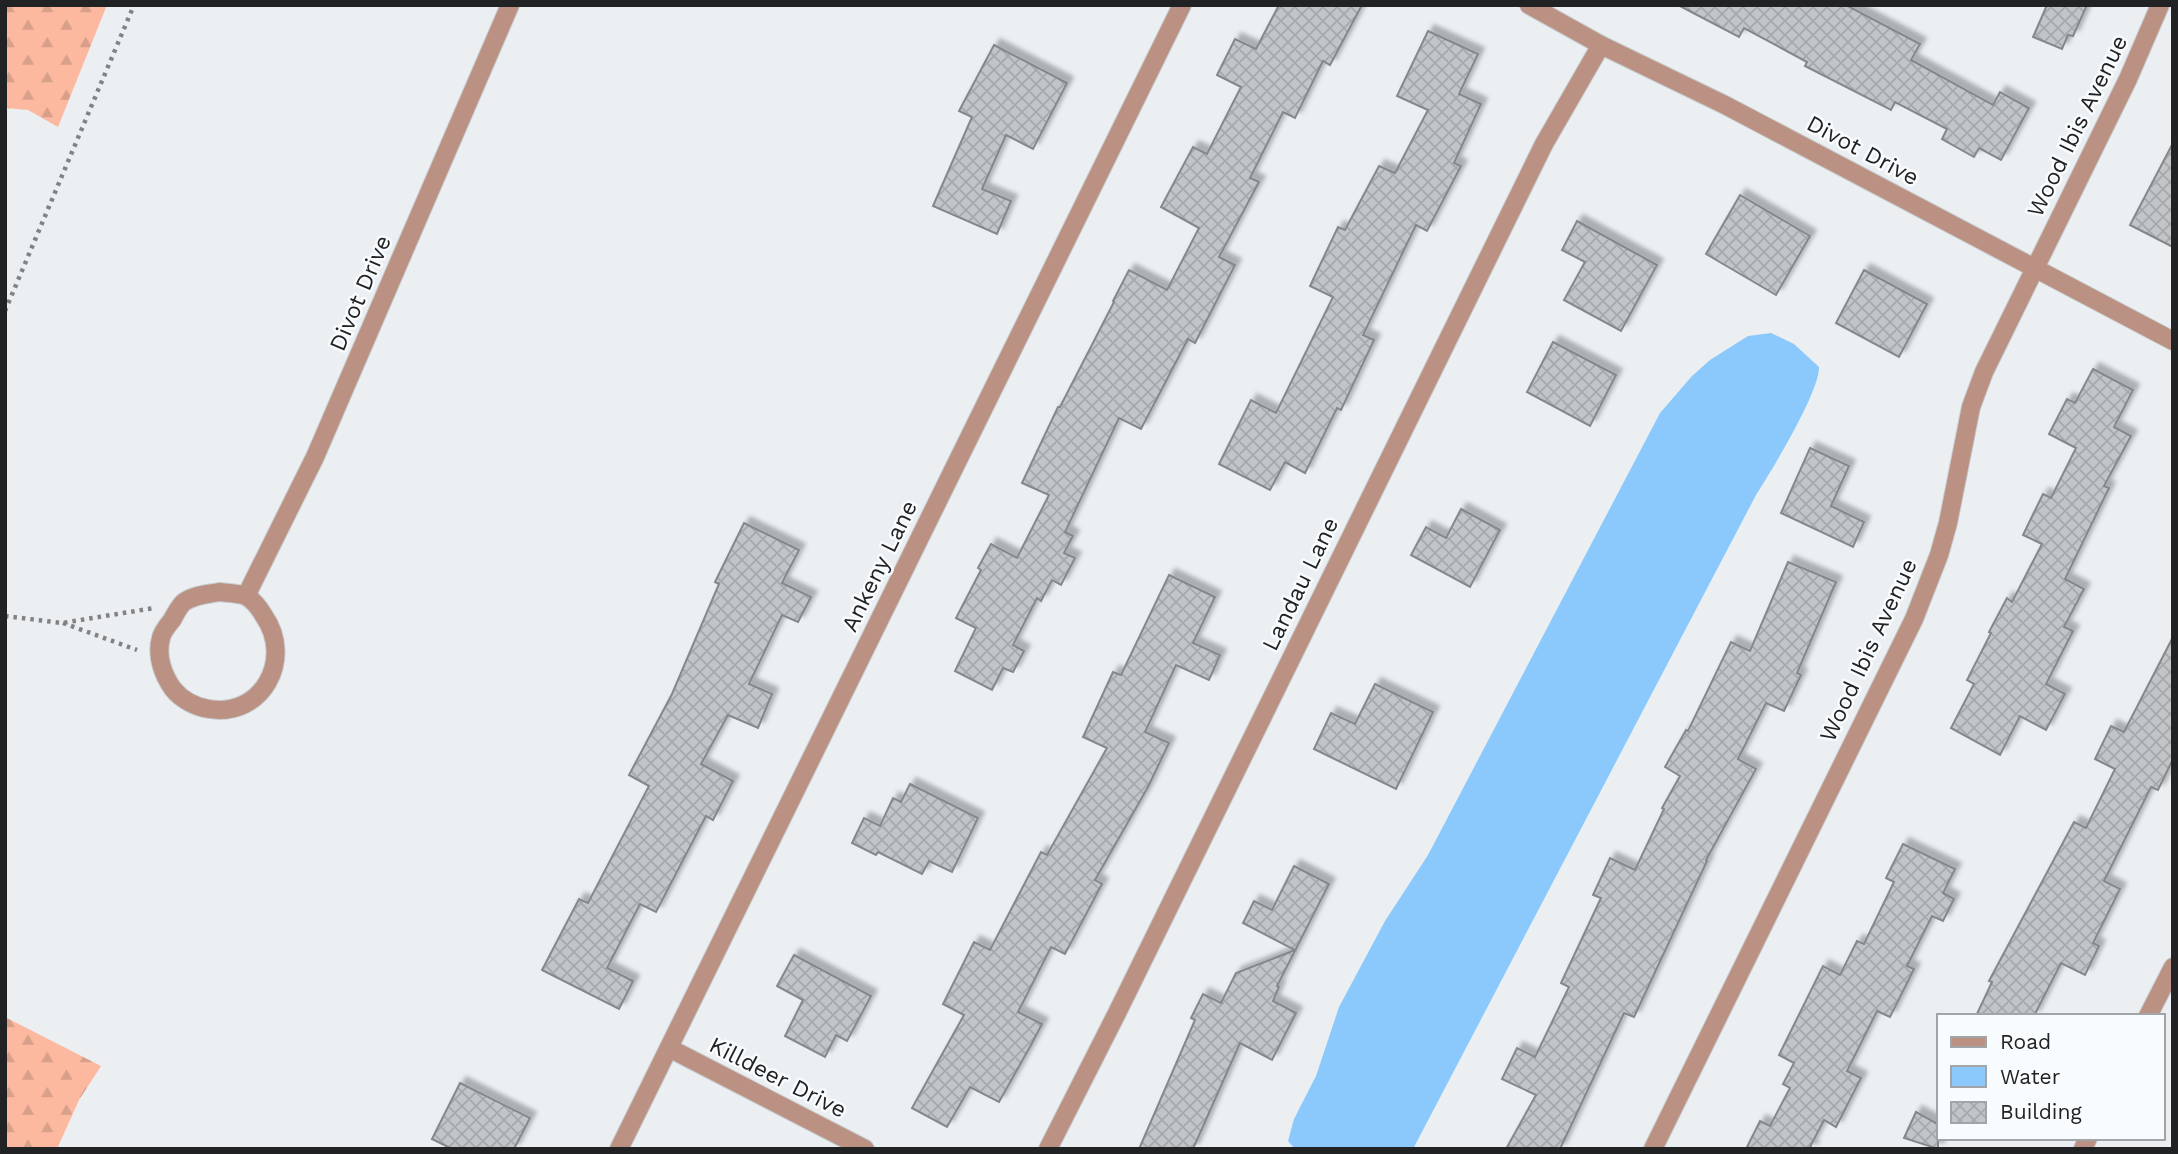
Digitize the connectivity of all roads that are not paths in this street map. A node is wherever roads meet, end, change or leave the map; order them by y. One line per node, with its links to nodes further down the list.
1 (510, 5): 8 (street, Divot Drive)
2 (1182, 5): 11 (street, Ankeny Lane)
3 (1529, 5): 5 (street, Divot Drive)
4 (2160, 5): 6 (street, Wood Ibis Avenue)
5 (1601, 45): 6 (street, Divot Drive); 14 (street, Landau Lane)
6 (2035, 269): 7 (street, Divot Drive); 15 (street, Wood Ibis Avenue)
7 (2173, 341)
8 (246, 596): 8 (street)
9 (2173, 967): 10 (street)
10 (2149, 1014)
11 (669, 1048): 12 (street, Ankeny Lane); 13 (street, Killdeer Drive)
12 (619, 1149)
13 (865, 1149)
14 (1048, 1149)
15 (1653, 1149)

